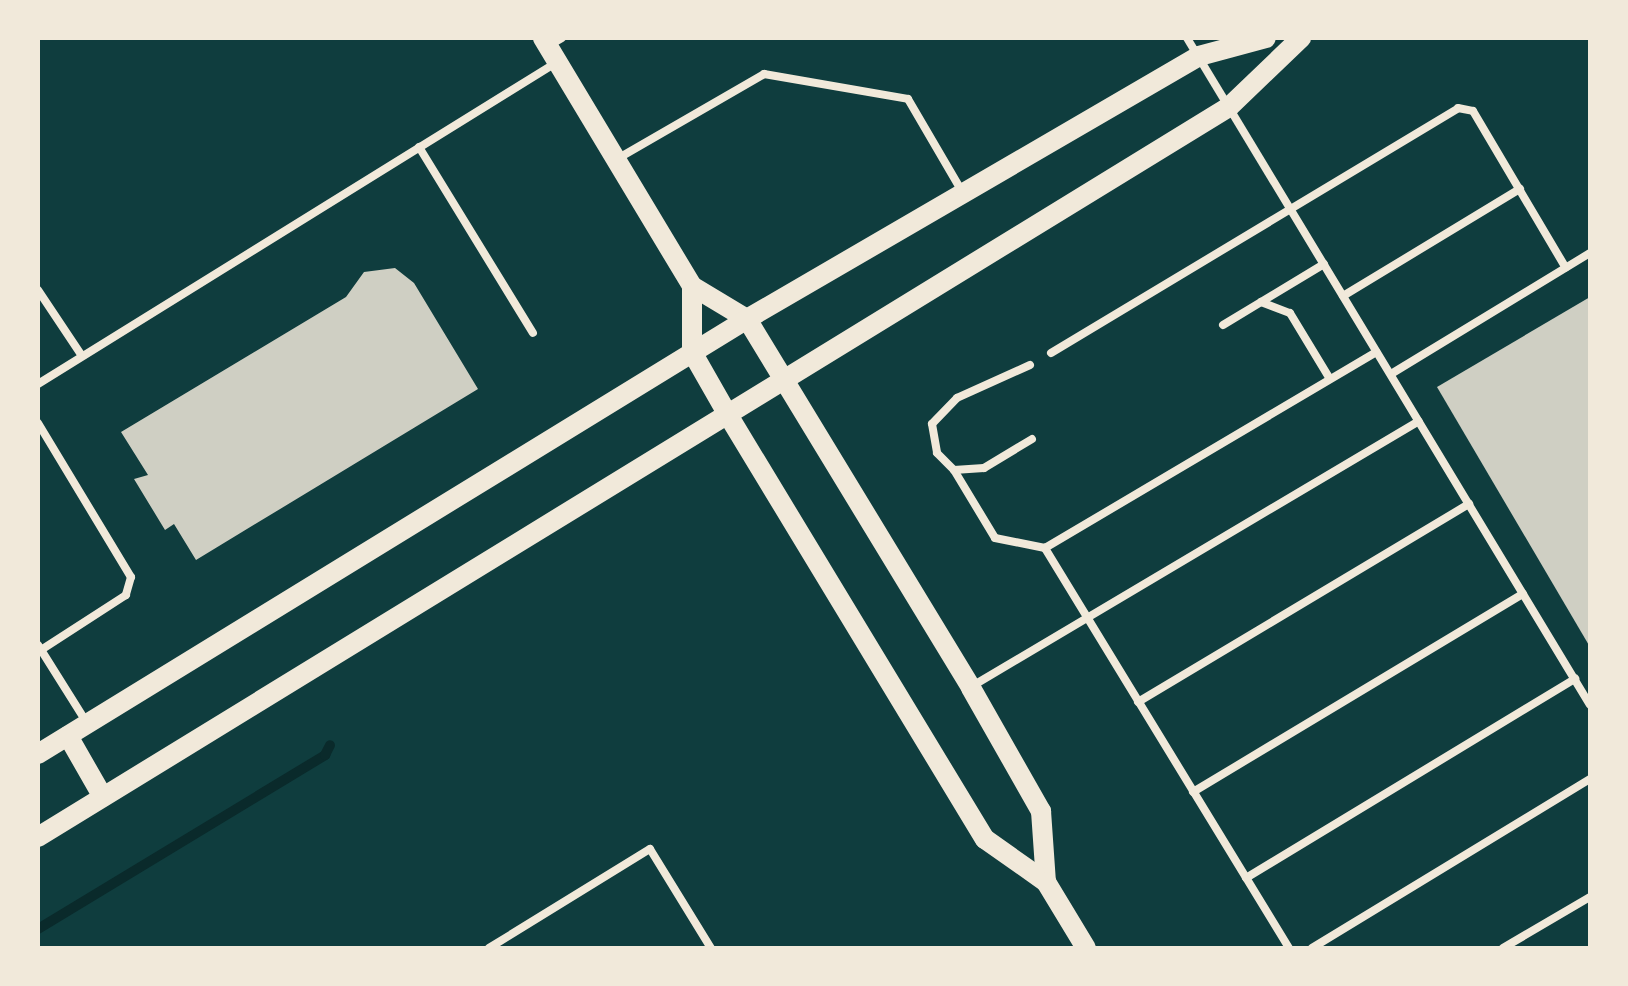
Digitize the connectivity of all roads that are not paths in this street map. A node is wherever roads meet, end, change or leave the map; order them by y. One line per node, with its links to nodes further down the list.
1 (1187, 38): 5 (lane)
2 (1266, 38): 5 (main road)
3 (1301, 38): 6 (main road)
4 (553, 46): 7 (lane); 8 (main road)
5 (1198, 56): 6 (lane); 10 (main road)
6 (1229, 107): 11 (lane); 28 (main road)
7 (419, 147): 21 (lane); 25 (lane)
8 (616, 159): 10 (lane); 15 (main road)
9 (1520, 189): 11 (lane); 14 (lane); 17 (lane)
10 (963, 193): 19 (main road)
11 (1290, 208): 13 (lane); 24 (lane)
12 (1590, 253): 14 (lane)
13 (1324, 264): 17 (lane); 18 (lane)
14 (1566, 268): 27 (lane)
15 (692, 286): 19 (main road); 22 (main road)
16 (38, 290): 25 (lane)
17 (1343, 296): 23 (lane)
18 (1260, 302): 20 (lane); 29 (lane)
19 (747, 319): 22 (main road); 28 (main road)
20 (1223, 324)
21 (533, 333)
22 (692, 352): 31 (main road); 45 (main road)
23 (1376, 352): 27 (lane); 29 (lane)
24 (1050, 353)
25 (82, 356): 30 (lane)
26 (1030, 366): 35 (lane)
27 (1391, 374): 32 (lane)
28 (786, 379): 31 (main road); 42 (main road)
29 (1330, 379): 37 (lane)
30 (38, 384)
31 (728, 415): 50 (main road); 53 (main road)
32 (1419, 422): 36 (lane); 39 (lane)
33 (38, 424): 40 (lane)
34 (1032, 439): 35 (lane)
35 (954, 470): 37 (lane)
36 (1469, 504): 38 (lane); 43 (lane)
37 (1045, 548): 39 (lane)
38 (1523, 594): 41 (lane); 49 (lane)
39 (1088, 618): 42 (lane); 43 (lane)
40 (39, 648): 45 (lane)
41 (1574, 679): 44 (lane); 52 (lane)
42 (970, 688): 53 (main road)
43 (1138, 702): 49 (lane)
44 (1590, 705)
45 (87, 723): 46 (main road)
46 (68, 736): 47 (main road); 50 (main road)
47 (38, 754)
48 (1590, 779): 59 (lane)
49 (1194, 792): 52 (lane)
50 (103, 796): 51 (main road)
51 (38, 837)
52 (1246, 878): 58 (lane)
53 (1046, 882): 57 (main road)
54 (1590, 897): 60 (lane)
55 (488, 948): 56 (lane)
56 (711, 948)
57 (1086, 948)
58 (1289, 948)
59 (1312, 948)
60 (1504, 948)

